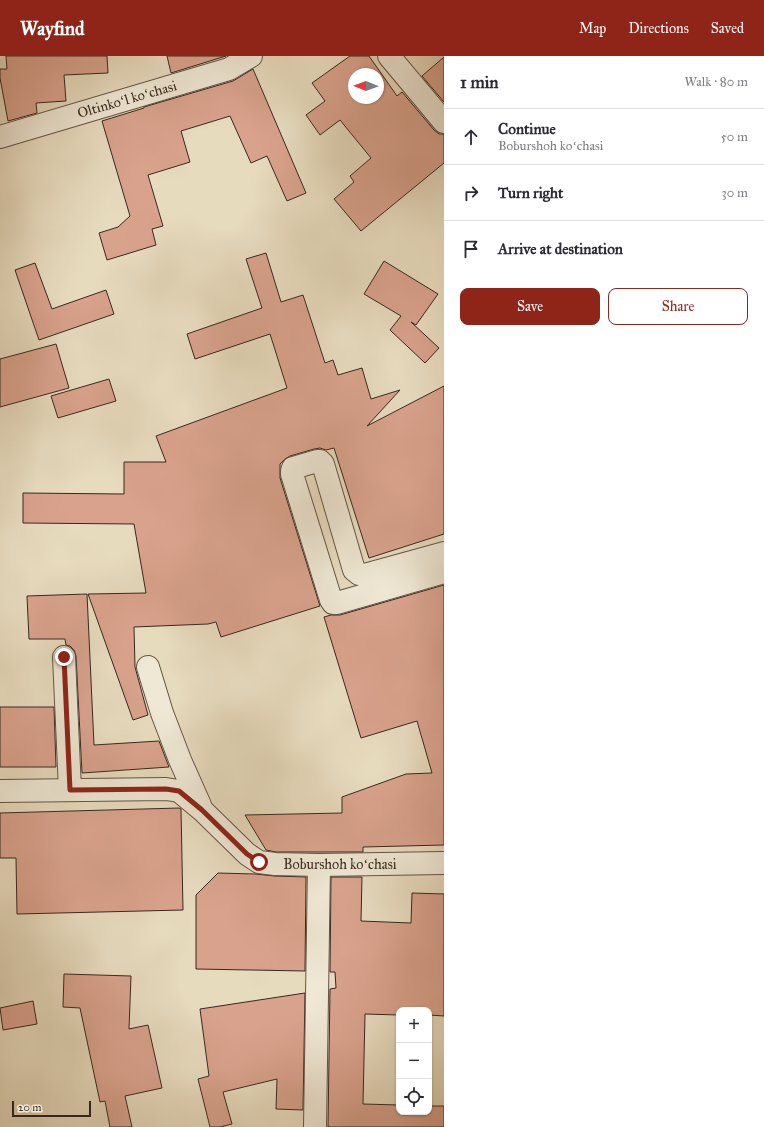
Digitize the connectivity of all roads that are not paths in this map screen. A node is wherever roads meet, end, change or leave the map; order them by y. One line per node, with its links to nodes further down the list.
1 (251, 56): 4 (street, Oltinkoʻl koʻchasi)
2 (389, 56): 3 (street)
3 (444, 122)
4 (0, 137)
5 (444, 553): 6 (street)
6 (444, 572)
7 (64, 657): 9 (street)
8 (148, 668): 11 (street)
9 (70, 790): 10 (street, Boburshoh koʻchasi); 11 (street, Boburshoh koʻchasi)
10 (0, 791)
11 (202, 810): 13 (street, Boburshoh koʻchasi)
12 (444, 863): 13 (street, Boburshoh koʻchasi)
13 (319, 865): 14 (street)
14 (315, 1127)

